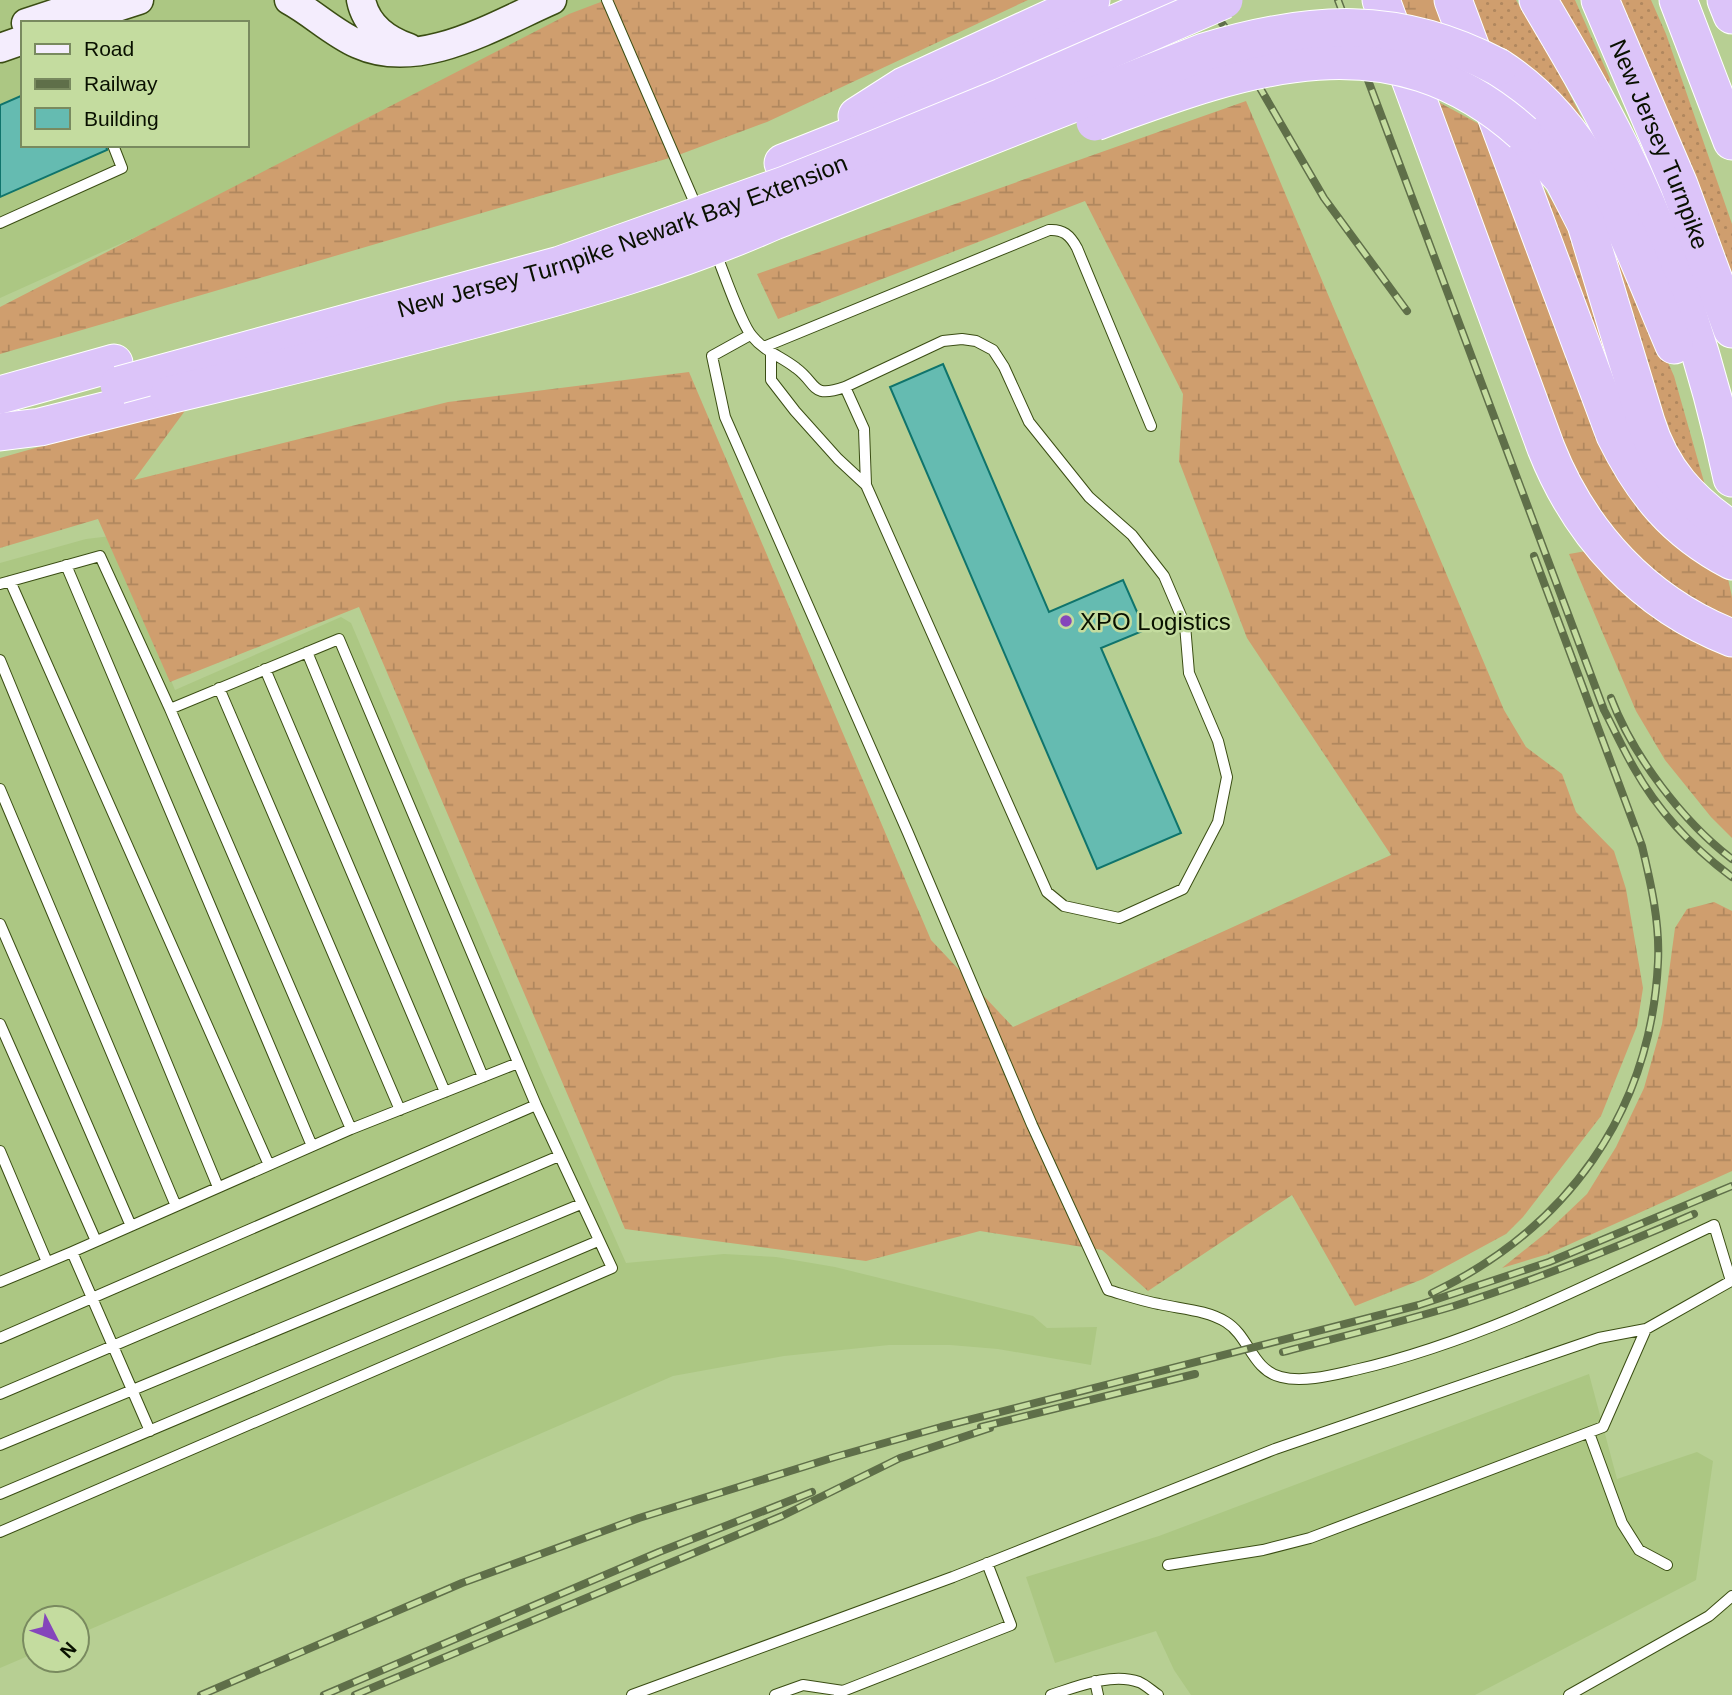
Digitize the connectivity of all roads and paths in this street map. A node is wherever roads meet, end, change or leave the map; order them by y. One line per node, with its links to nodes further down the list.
1 (289, 0): 23 (main road)
2 (361, 0): 23 (main road)
3 (552, 0): 23 (main road)
4 (607, 0): 27 (lane)
5 (1148, 0): 16 (highway)
6 (1168, 0): 16 (highway, New Jersey Turnpike Newark Bay Extension)
7 (1224, 0): 31 (highway, New Jersey Turnpike Newark Bay Extension, bridge)
8 (1381, 0): 43 (highway)
9 (1453, 0): 40 (highway)
10 (1538, 0): 37 (highway)
11 (1600, 0): 28 (highway, New Jersey Turnpike)
12 (1678, 0): 24 (highway)
13 (1726, 0): 15 (highway)
14 (119, 4): 17 (main road); 18 (main road)
15 (1732, 15)
16 (1092, 16): 31 (highway, New Jersey Turnpike Newark Bay Extension)
17 (34, 21)
18 (76, 21)
19 (21, 24): 20 (main road)
20 (0, 31)
21 (21, 41): 22 (main road)
22 (0, 48)
23 (429, 50)
24 (1732, 141)
25 (114, 147): 26 (lane)
26 (0, 223)
27 (709, 234): 29 (lane); 36 (highway, bridge); 37 (highway, bridge); 39 (highway, bridge)
28 (1732, 329)
29 (750, 335): 30 (lane); 69 (lane)
30 (768, 351): 32 (lane); 35 (lane); 38 (lane)
31 (116, 374): 33 (highway, New Jersey Turnpike Newark Bay Extension); 34 (highway, New Jersey Turnpike Newark Bay Extension)
32 (845, 387): 38 (lane); 38 (lane)
33 (0, 395)
34 (0, 420)
35 (1151, 426)
36 (0, 432)
37 (1732, 480)
38 (866, 485)
39 (1732, 530)
40 (1732, 561)
41 (66, 565): 42 (lane); 48 (lane); 58 (lane)
42 (5, 582): 61 (lane)
43 (1732, 638)
44 (307, 652): 46 (lane); 52 (lane); 53 (lane)
45 (0, 660): 62 (lane)
46 (265, 669): 47 (lane); 54 (lane)
47 (219, 688): 48 (lane); 56 (lane)
48 (170, 709): 57 (lane)
49 (0, 789): 64 (lane)
50 (0, 924): 65 (lane)
51 (0, 1024): 66 (lane)
52 (518, 1063): 53 (lane); 55 (lane)
53 (483, 1077): 54 (lane)
54 (445, 1092): 56 (lane)
55 (536, 1105): 60 (lane); 73 (lane)
56 (400, 1110): 57 (lane)
57 (351, 1129): 58 (lane)
58 (312, 1146): 61 (lane)
59 (0, 1151): 70 (lane)
60 (559, 1156): 63 (lane); 76 (lane)
61 (269, 1165): 62 (lane)
62 (218, 1187): 64 (lane)
63 (581, 1204): 67 (lane); 77 (lane)
64 (176, 1206): 65 (lane)
65 (131, 1226): 66 (lane)
66 (96, 1241): 68 (lane)
67 (598, 1241): 79 (lane); 83 (lane)
68 (72, 1252): 70 (lane); 73 (lane)
69 (1729, 1256): 72 (lane)
70 (47, 1262): 71 (lane)
71 (0, 1282)
72 (1731, 1282): 74 (lane)
73 (92, 1298): 75 (lane); 76 (lane)
74 (1646, 1329): 80 (lane); 84 (lane)
75 (0, 1338)
76 (113, 1346): 77 (lane); 78 (lane)
77 (132, 1390): 79 (lane); 81 (lane)
78 (0, 1395)
79 (150, 1431): 82 (lane)
80 (1589, 1433): 85 (lane); 86 (lane)
81 (0, 1445)
82 (0, 1494)
83 (0, 1532)
84 (987, 1563): 89 (lane); 90 (lane)
85 (1168, 1565)
86 (1667, 1566)
87 (1732, 1596): 95 (lane)
88 (1096, 1681): 92 (lane); 93 (lane); 94 (lane)
89 (841, 1693): 91 (lane)
90 (632, 1695)
91 (775, 1695)
92 (1051, 1695)
93 (1098, 1695)
94 (1158, 1695)
95 (1569, 1695)

